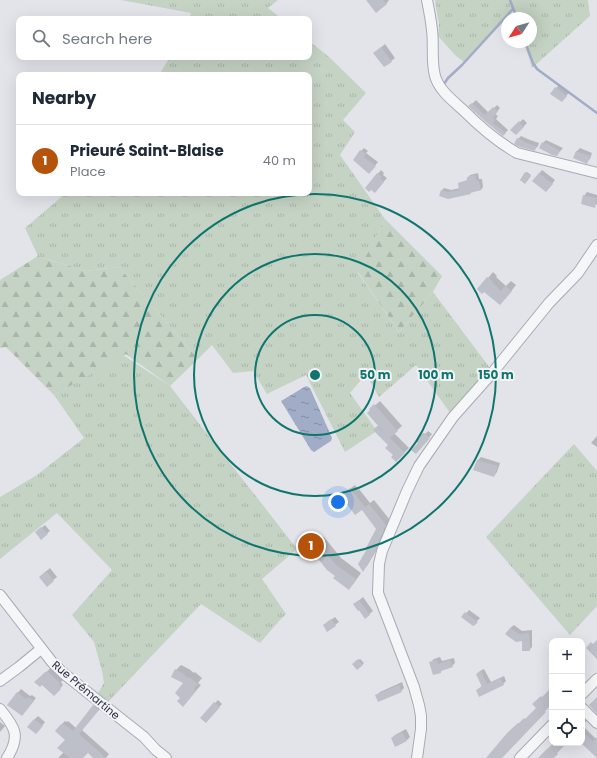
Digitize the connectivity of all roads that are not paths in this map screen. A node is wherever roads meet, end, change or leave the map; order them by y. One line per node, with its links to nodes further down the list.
1 (427, 0): 2 (street)
2 (597, 173)
3 (597, 245): 15 (street)
4 (0, 595): 5 (street, Rue Prémartine)
5 (41, 649): 7 (street); 14 (street, Rue Prémartine)
6 (597, 679): 8 (street)
7 (0, 681)
8 (585, 691)
9 (0, 709): 13 (street)
10 (584, 710): 11 (street)
11 (597, 723)
12 (549, 728): 16 (street)
13 (7, 758)
14 (166, 758)
15 (417, 758)
16 (520, 758)

